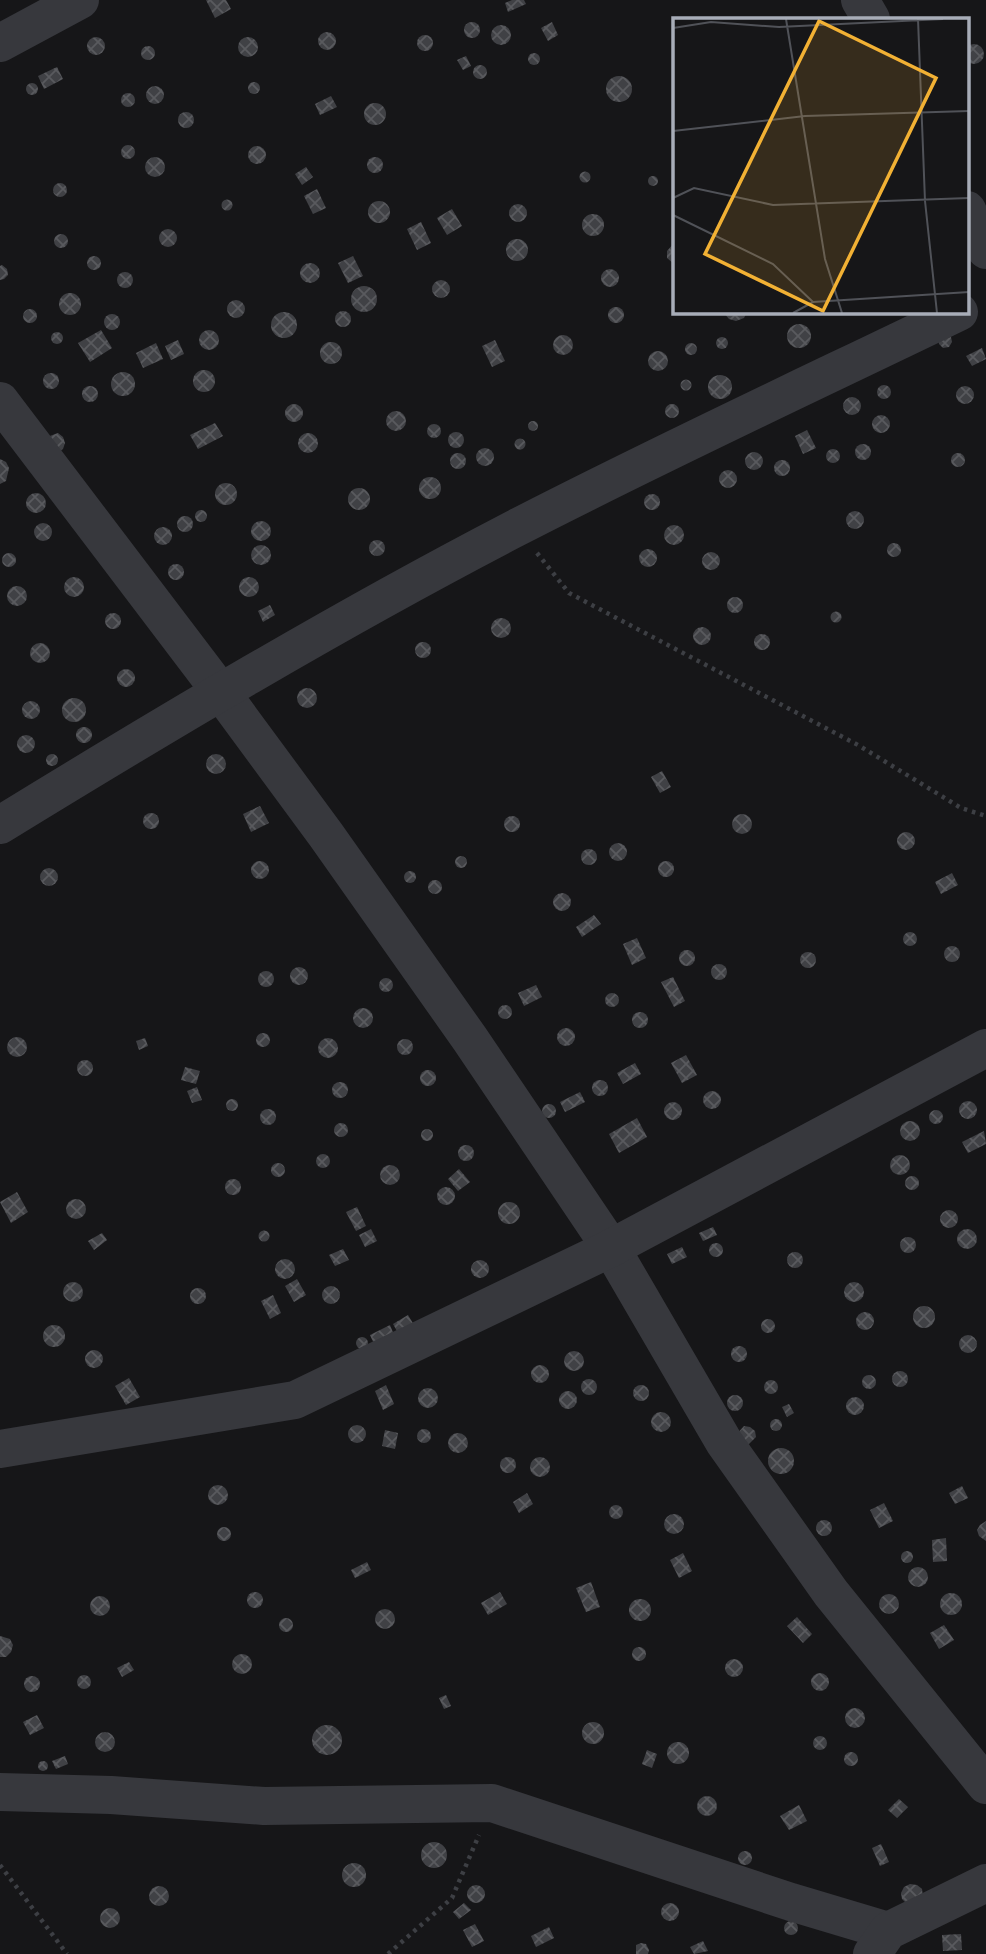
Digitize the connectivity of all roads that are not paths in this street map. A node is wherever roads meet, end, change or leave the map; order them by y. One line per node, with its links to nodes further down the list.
1 (80, 0): 4 (street)
2 (860, 0): 3 (street)
3 (870, 18)
4 (0, 43)
5 (968, 212): 6 (street)
6 (986, 250)
7 (986, 298): 8 (street)
8 (968, 307)
9 (957, 313): 11 (street)
10 (0, 401): 11 (street)
11 (220, 691): 12 (street); 14 (street)
12 (0, 825)
13 (986, 1048): 14 (street)
14 (611, 1248): 15 (street); 16 (street)
15 (0, 1449)
16 (986, 1785)
17 (0, 1792): 19 (street)
18 (986, 1883): 19 (street)
19 (880, 1942)

